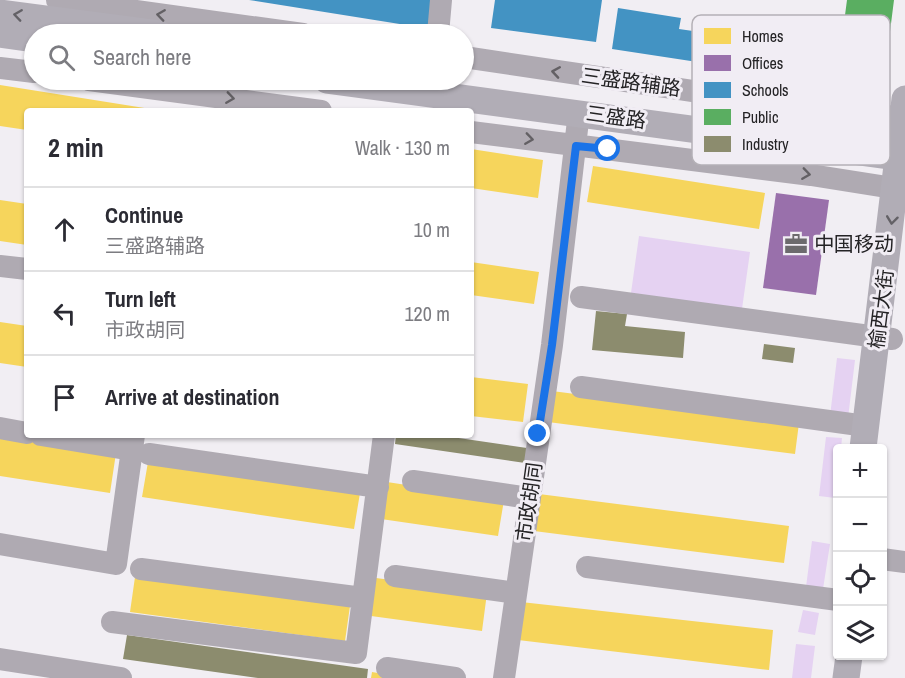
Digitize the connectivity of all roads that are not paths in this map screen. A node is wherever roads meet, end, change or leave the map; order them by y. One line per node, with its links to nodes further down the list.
1 (57, 0): 4 (street, one-way to 1)
2 (441, 0): 7 (street)
3 (0, 13): 5 (main road, one-way to 3)
4 (199, 18): 6 (street)
5 (83, 24)
6 (238, 24)
7 (439, 24)
8 (0, 34): 9 (main road)
9 (24, 38)
10 (474, 58): 16 (street, 三盛路辅路, one-way to 10)
11 (0, 68): 12 (street)
12 (24, 71)
13 (474, 83): 20 (main road, 三盛路)
14 (153, 90): 17 (street)
15 (373, 90): 18 (main road, 三盛路)
16 (692, 91)
17 (178, 94): 19 (street, one-way to 19)
18 (423, 101): 21 (main road, 三盛路)
19 (296, 108)
20 (692, 109)
21 (579, 112): 22 (main road, 三盛路); 25 (street, 市政胡同)
22 (692, 120)
23 (474, 132): 25 (street, one-way to 25)
24 (903, 134): 28 (main road, 榆西大街)
25 (576, 146): 26 (street, one-way to 26); 43 (street, 市政胡同)
26 (692, 160)
27 (730, 165): 28 (street, one-way to 28)
28 (900, 190): 33 (main road, 榆西大街, one-way to 33)
29 (905, 245): 33 (main road, 榆西大街)
30 (0, 266): 31 (street)
31 (24, 269)
32 (581, 297): 33 (street)
33 (885, 338): 39 (main road, 榆西大街)
34 (581, 387): 39 (street)
35 (0, 428): 36 (street)
36 (24, 432)
37 (68, 438): 40 (street)
38 (384, 438): 42 (street)
39 (869, 441)
40 (139, 446): 42 (street); 44 (street)
41 (413, 481): 43 (street)
42 (378, 487): 51 (street)
43 (529, 498): 50 (street, 市政胡同)
44 (0, 543)
45 (887, 560): 46 (street)
46 (905, 562)
47 (587, 567): 52 (street)
48 (141, 569): 51 (street)
49 (395, 576): 50 (street)
50 (516, 593): 60 (street, 市政胡同)
51 (363, 598): 53 (street)
52 (833, 599)
53 (112, 622)
54 (0, 659): 58 (street)
55 (837, 660): 61 (main road)
56 (848, 660): 62 (main road)
57 (387, 669): 59 (street)
58 (121, 678)
59 (455, 678)
60 (504, 678)
61 (835, 678)
62 (846, 678)

